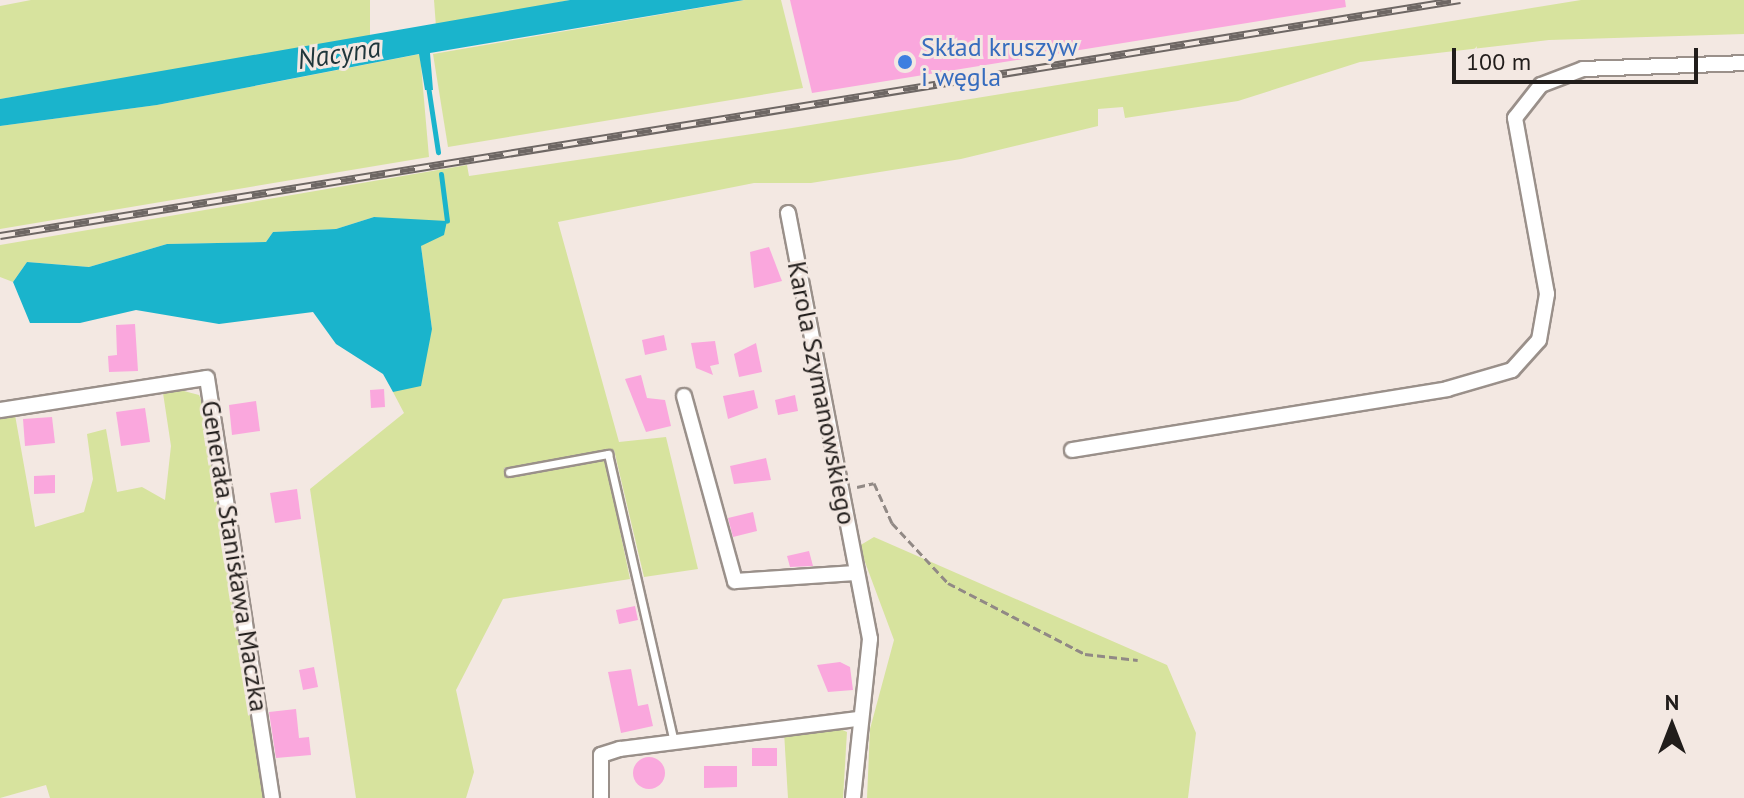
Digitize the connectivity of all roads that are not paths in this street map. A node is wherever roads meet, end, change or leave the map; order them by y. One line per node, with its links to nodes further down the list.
1 (1744, 63): 5 (street)
2 (788, 213): 7 (street, Karola Szymanowskiego)
3 (684, 396): 7 (street)
4 (0, 410): 10 (street, Generała Stanisława Maczka)
5 (1072, 450)
6 (509, 472): 9 (lane)
7 (856, 573): 8 (street, Karola Szymanowskiego)
8 (857, 719): 9 (street); 12 (street, Karola Szymanowskiego)
9 (673, 737): 11 (street)
10 (272, 798)
11 (601, 798)
12 (853, 798)

